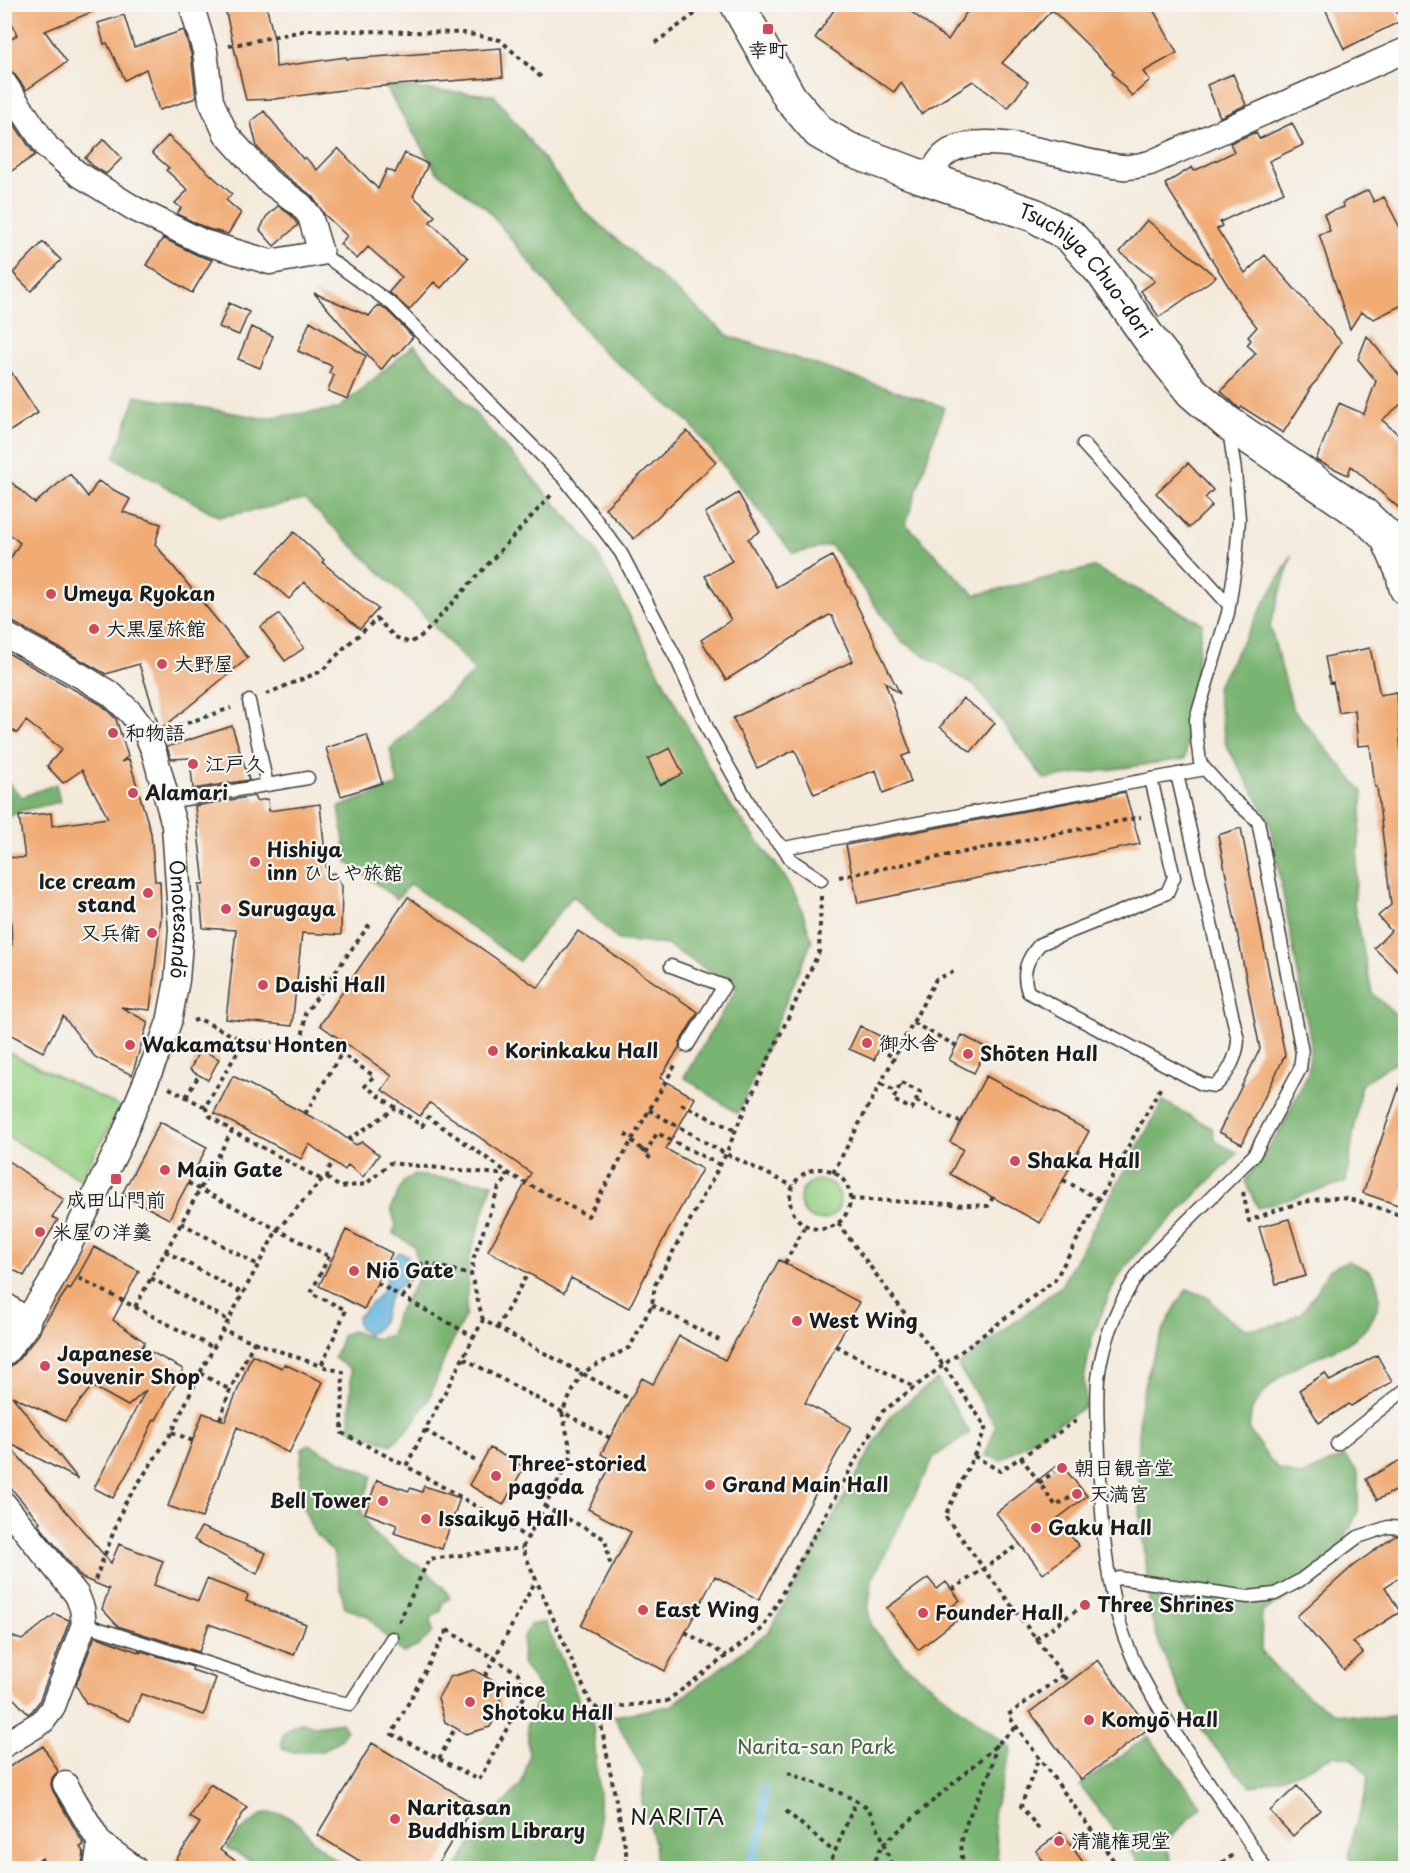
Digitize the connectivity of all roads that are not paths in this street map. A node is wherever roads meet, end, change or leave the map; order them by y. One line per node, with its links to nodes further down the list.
1 (191, 4): 6 (street)
2 (737, 4): 5 (main road, Tsuchiya Chuo-dori)
3 (1406, 50): 5 (street)
4 (4, 82): 6 (street)
5 (929, 180): 7 (main road, Tsuchiya Chuo-dori)
6 (321, 254): 19 (lane)
7 (1228, 423): 9 (main road, Tsuchiya Chuo-dori); 10 (lane)
8 (1083, 444): 10 (lane)
9 (1406, 588)
10 (1229, 605): 13 (lane)
11 (4, 634): 18 (street, Omotesandō)
12 (249, 701): 17 (lane)
13 (1205, 769): 14 (lane); 29 (lane)
14 (1177, 774): 16 (lane); 16 (lane)
15 (308, 778): 17 (lane)
16 (1151, 779): 19 (lane)
17 (267, 785): 18 (lane)
18 (168, 802): 23 (street, Omotesandō)
19 (784, 848): 20 (lane)
20 (821, 880)
21 (670, 966): 22 (lane)
22 (687, 1046)
23 (15, 1316): 24 (street)
24 (4, 1350)
25 (1406, 1389): 26 (lane)
26 (1337, 1444)
27 (4, 1504): 30 (street)
28 (1406, 1528): 29 (lane)
29 (1111, 1581): 37 (lane)
30 (84, 1624): 31 (lane); 32 (street)
31 (392, 1638)
32 (4, 1745)
33 (65, 1784): 34 (street)
34 (100, 1843): 35 (street); 36 (street)
35 (96, 1869)
36 (134, 1869)
37 (1265, 1869)

